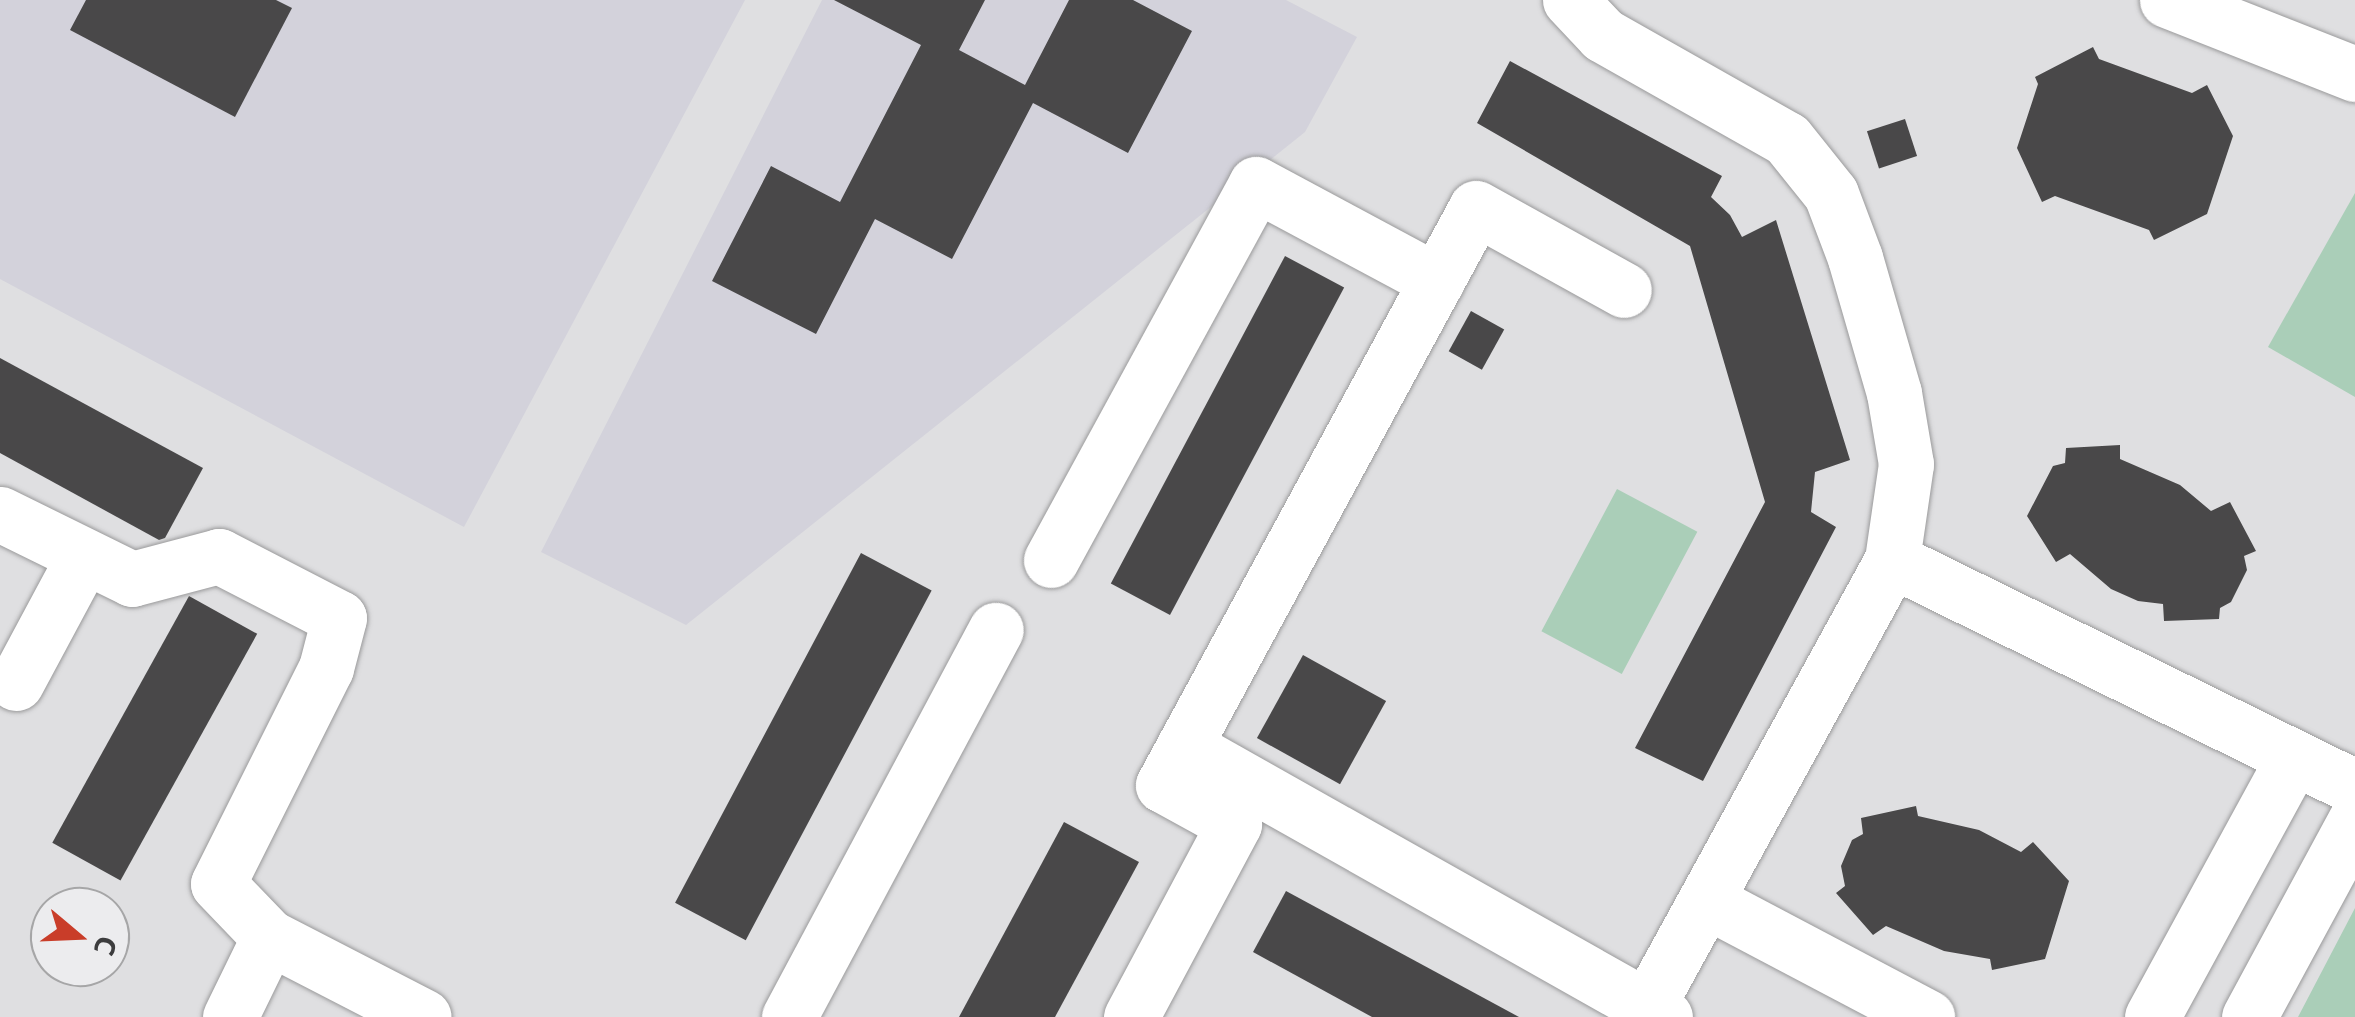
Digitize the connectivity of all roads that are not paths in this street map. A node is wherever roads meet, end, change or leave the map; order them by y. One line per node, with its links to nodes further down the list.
1 (1570, 0): 9 (street)
2 (2167, 0): 3 (street)
3 (2355, 74)
4 (1436, 281): 5 (street); 8 (street); 14 (street)
5 (1624, 290)
6 (0, 514): 7 (street)
7 (83, 558): 11 (street); 17 (street)
8 (1051, 560)
9 (1892, 560): 12 (street); 16 (street)
10 (996, 630): 21 (street)
11 (16, 682)
12 (2294, 757): 13 (street); 24 (street)
13 (2355, 787)
14 (1244, 806): 18 (street); 22 (street)
15 (2355, 821): 25 (street)
16 (1707, 901): 18 (street); 23 (street)
17 (270, 937): 19 (street); 20 (street)
18 (1656, 1012)
19 (230, 1017)
20 (424, 1017)
21 (789, 1017)
22 (1131, 1017)
23 (1926, 1017)
24 (2152, 1017)
25 (2250, 1017)

